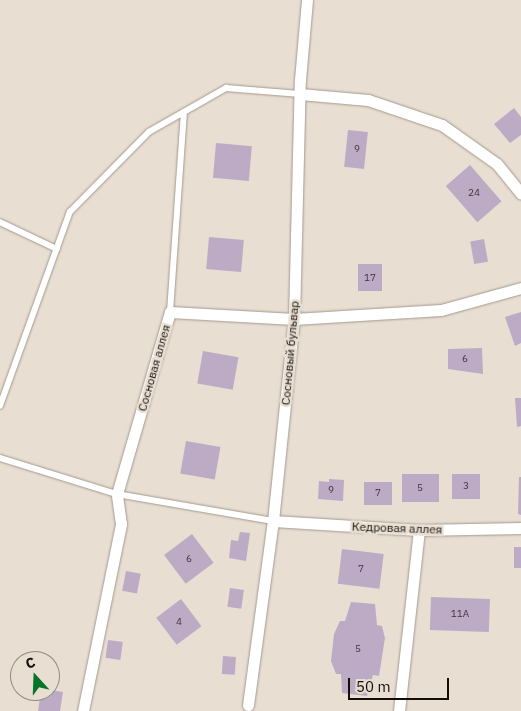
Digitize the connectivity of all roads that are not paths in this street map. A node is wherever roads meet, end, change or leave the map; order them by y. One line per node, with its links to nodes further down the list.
1 (307, 0): 2 (street, Сосновый бульвар)
2 (300, 94): 3 (lane); 4 (street); 9 (street, Сосновый бульвар)
3 (184, 112): 6 (lane); 8 (lane)
4 (521, 194)
5 (0, 222): 6 (lane)
6 (57, 249): 10 (lane)
7 (521, 288): 9 (street, Сосновая аллея)
8 (170, 312): 9 (street, Сосновая аллея); 12 (street, Сосновая аллея)
9 (294, 319): 13 (street, Сосновый бульвар)
10 (0, 406)
11 (0, 458): 12 (lane)
12 (117, 494): 13 (lane); 17 (street, Сосновая аллея)
13 (273, 521): 15 (street, Кедровая аллея); 16 (street, Сосновый бульвар)
14 (521, 528): 15 (street, Кедровая аллея)
15 (419, 530): 18 (street)
16 (248, 705)
17 (83, 711)
18 (399, 711)

